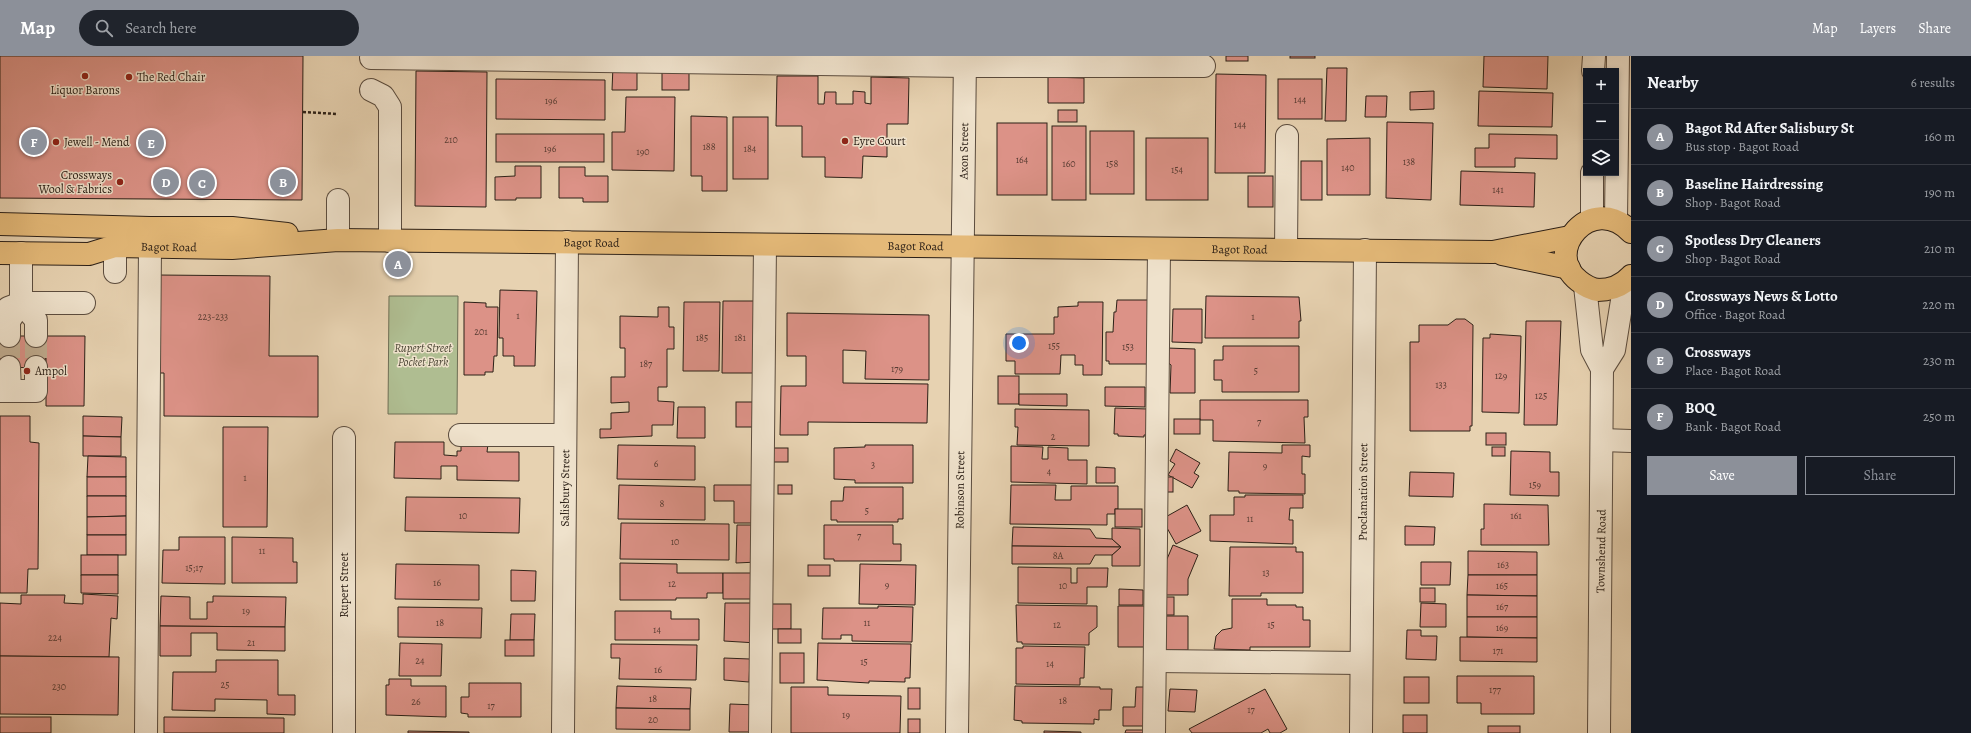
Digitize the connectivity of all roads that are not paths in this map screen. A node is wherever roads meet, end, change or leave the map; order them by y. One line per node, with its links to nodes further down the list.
1 (1594, 56): 6 (street)
2 (1618, 56): 13 (street)
3 (371, 58): 4 (street)
4 (965, 61): 5 (street); 20 (street, Axon Street)
5 (1204, 66)
6 (1593, 68)
7 (371, 90): 16 (street)
8 (1287, 136): 23 (street)
9 (1592, 176): 11 (street)
10 (338, 200): 15 (street)
11 (1592, 219): 13 (main road); 14 (main road)
12 (0, 224): 15 (main road, Bagot Road)
13 (1624, 226)
14 (1570, 237): 25 (main road, Bagot Road); 28 (main road)
15 (338, 240): 16 (main road, Bagot Road); 21 (main road, Bagot Road)
16 (390, 241): 17 (main road, Bagot Road)
17 (567, 242): 18 (main road, Bagot Road); 42 (street, Salisbury Street)
18 (765, 245): 20 (main road, Bagot Road); 51 (street)
19 (115, 246): 21 (main road, Bagot Road); 27 (main road, Bagot Road); 29 (street)
20 (963, 246): 22 (main road, Bagot Road); 52 (street, Robinson Street)
21 (150, 247): 48 (street)
22 (1159, 249): 23 (main road, Bagot Road); 46 (street)
23 (1286, 250): 24 (main road, Bagot Road)
24 (1365, 250): 25 (main road, Bagot Road); 47 (street, Proclamation Street)
25 (1493, 252): 28 (main road, Bagot Road)
26 (0, 253): 27 (main road, Bagot Road)
27 (21, 254): 32 (street)
28 (1569, 268): 31 (main road)
29 (115, 272)
30 (1628, 279): 31 (main road); 39 (street)
31 (1585, 286): 39 (street, Townshend Road)
32 (21, 302): 33 (street); 34 (street); 35 (street); 36 (street)
33 (84, 302)
34 (0, 311)
35 (9, 336)
36 (36, 336)
37 (9, 367): 40 (street)
38 (36, 367): 40 (street)
39 (1602, 369): 44 (street, Townshend Road)
40 (5, 391)
41 (460, 435): 42 (street)
42 (565, 435): 50 (street, Salisbury Street)
43 (344, 438): 49 (street, Rupert Street)
44 (1602, 440): 45 (street); 55 (street, Townshend Road)
45 (1631, 441)
46 (1155, 661): 47 (street); 53 (street)
47 (1361, 663): 54 (street, Proclamation Street)
48 (146, 733)
49 (344, 733)
50 (563, 733)
51 (760, 733)
52 (957, 733)
53 (1154, 733)
54 (1361, 733)
55 (1599, 733)

